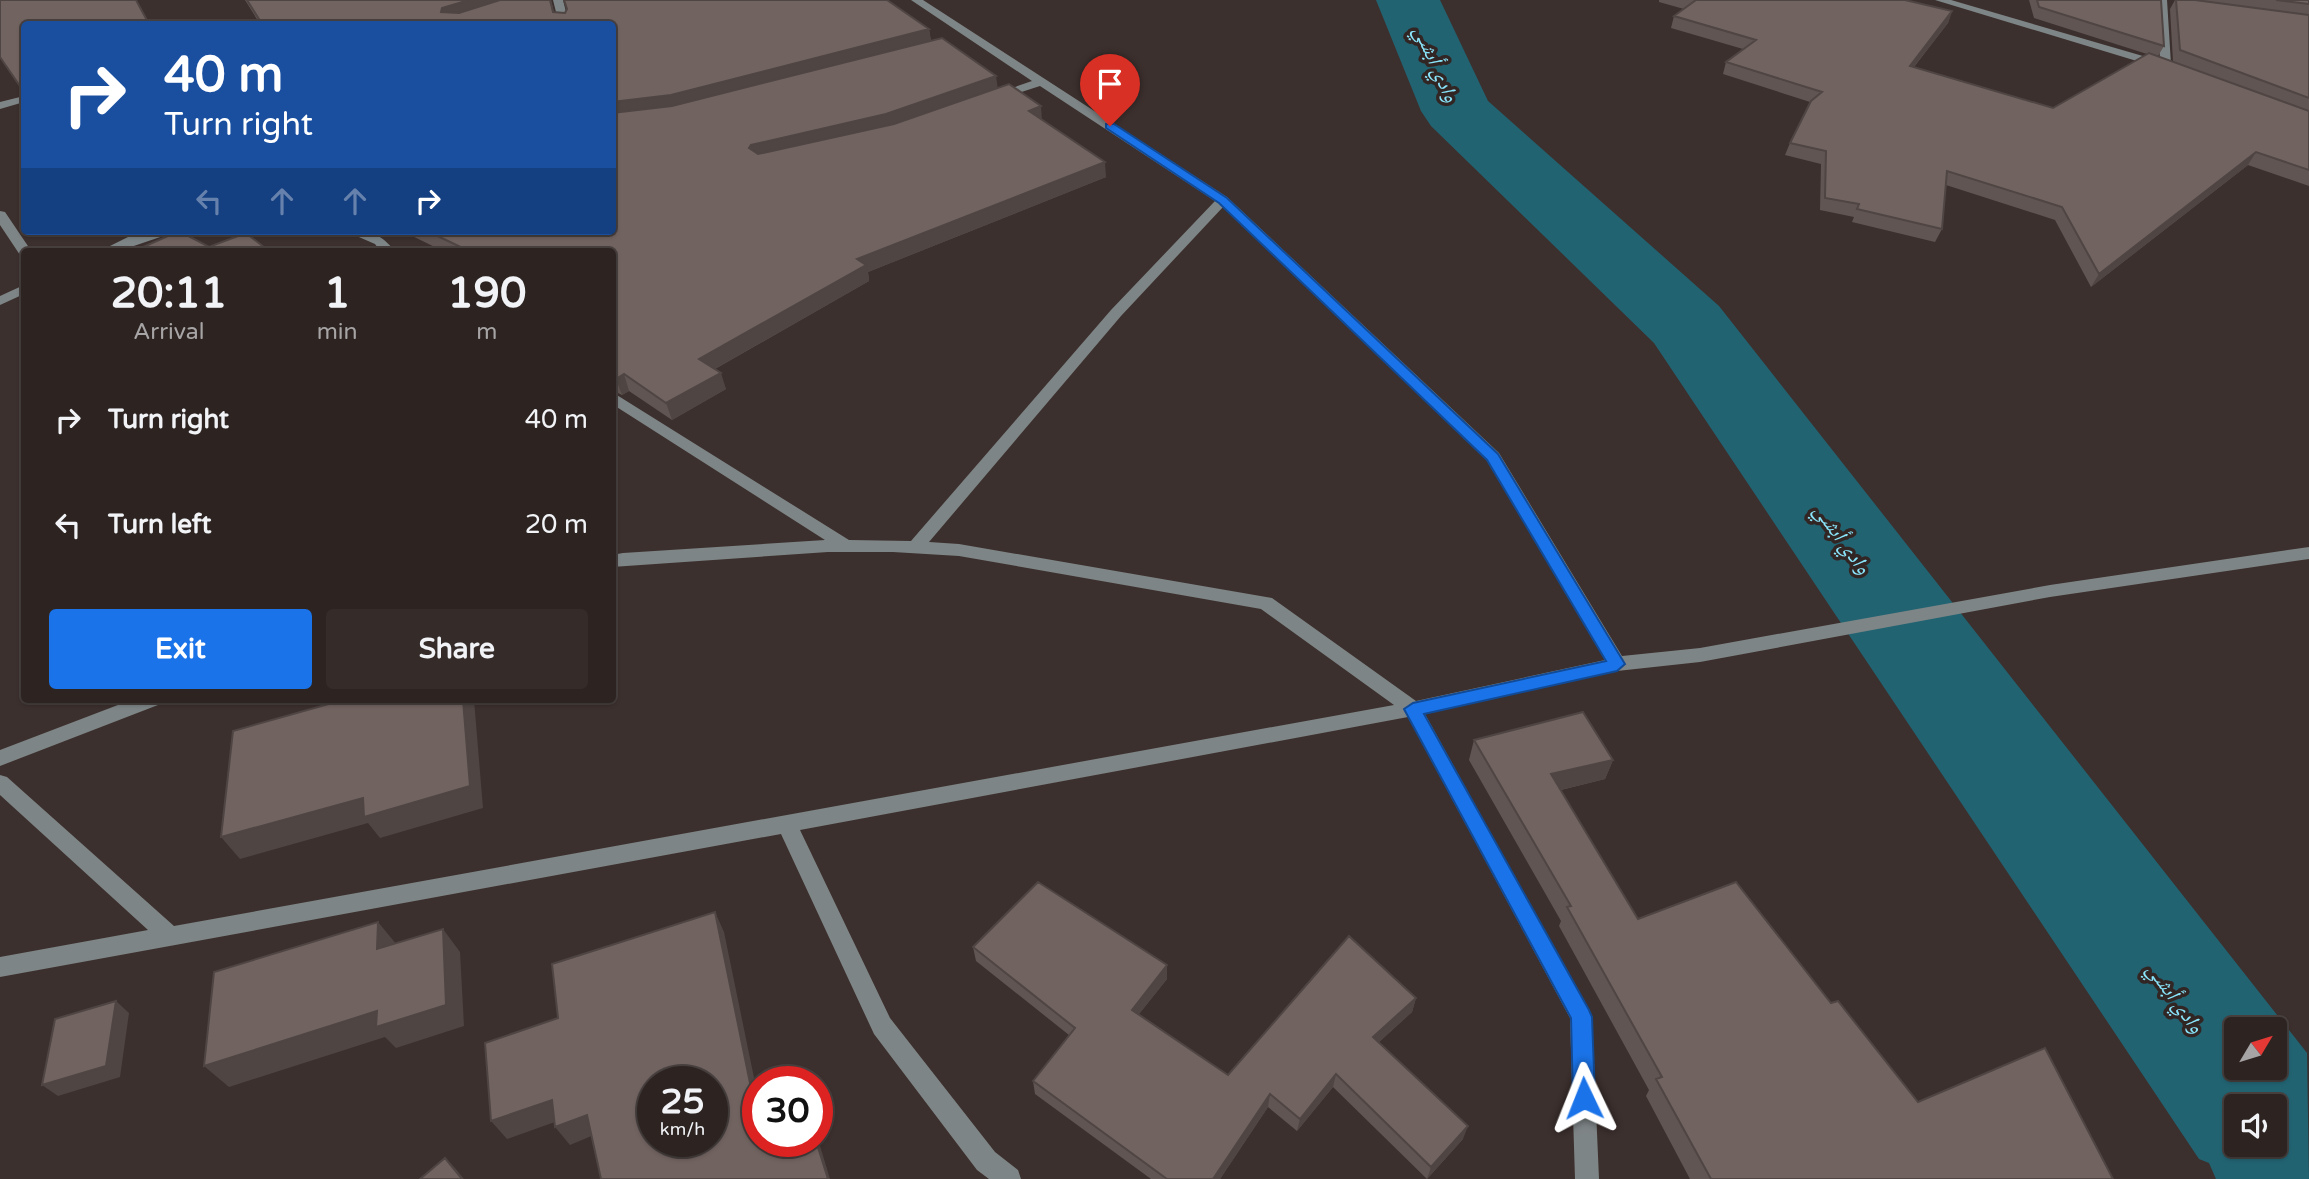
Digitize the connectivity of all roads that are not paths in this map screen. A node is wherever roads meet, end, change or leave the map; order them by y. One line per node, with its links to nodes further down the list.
1 (558, 0): 6 (street)
2 (916, 0): 9 (street)
3 (1940, 0): 7 (street)
4 (2159, 1): 5 (street); 7 (street)
5 (2177, 4)
6 (563, 21)
7 (2166, 66): 8 (street)
8 (2192, 76)
9 (1042, 81): 10 (street); 11 (street)
10 (979, 103)
11 (1223, 200): 22 (street); 25 (street)
12 (0, 215): 15 (street)
13 (154, 235): 16 (street)
14 (363, 235): 17 (street)
15 (22, 248)
16 (114, 248)
17 (385, 248)
18 (21, 290): 19 (street)
19 (0, 301)
20 (616, 400): 21 (street)
21 (842, 543): 22 (street); 24 (street)
22 (916, 546): 27 (street)
23 (2309, 553): 25 (street)
24 (616, 561)
25 (1617, 664): 27 (street)
26 (143, 703): 28 (street)
27 (1413, 709): 30 (street); 34 (street)
28 (0, 758)
29 (0, 783): 31 (street)
30 (788, 824): 31 (street); 33 (street)
31 (171, 937): 32 (street)
32 (0, 967)
33 (1009, 1179)
34 (1587, 1179)

